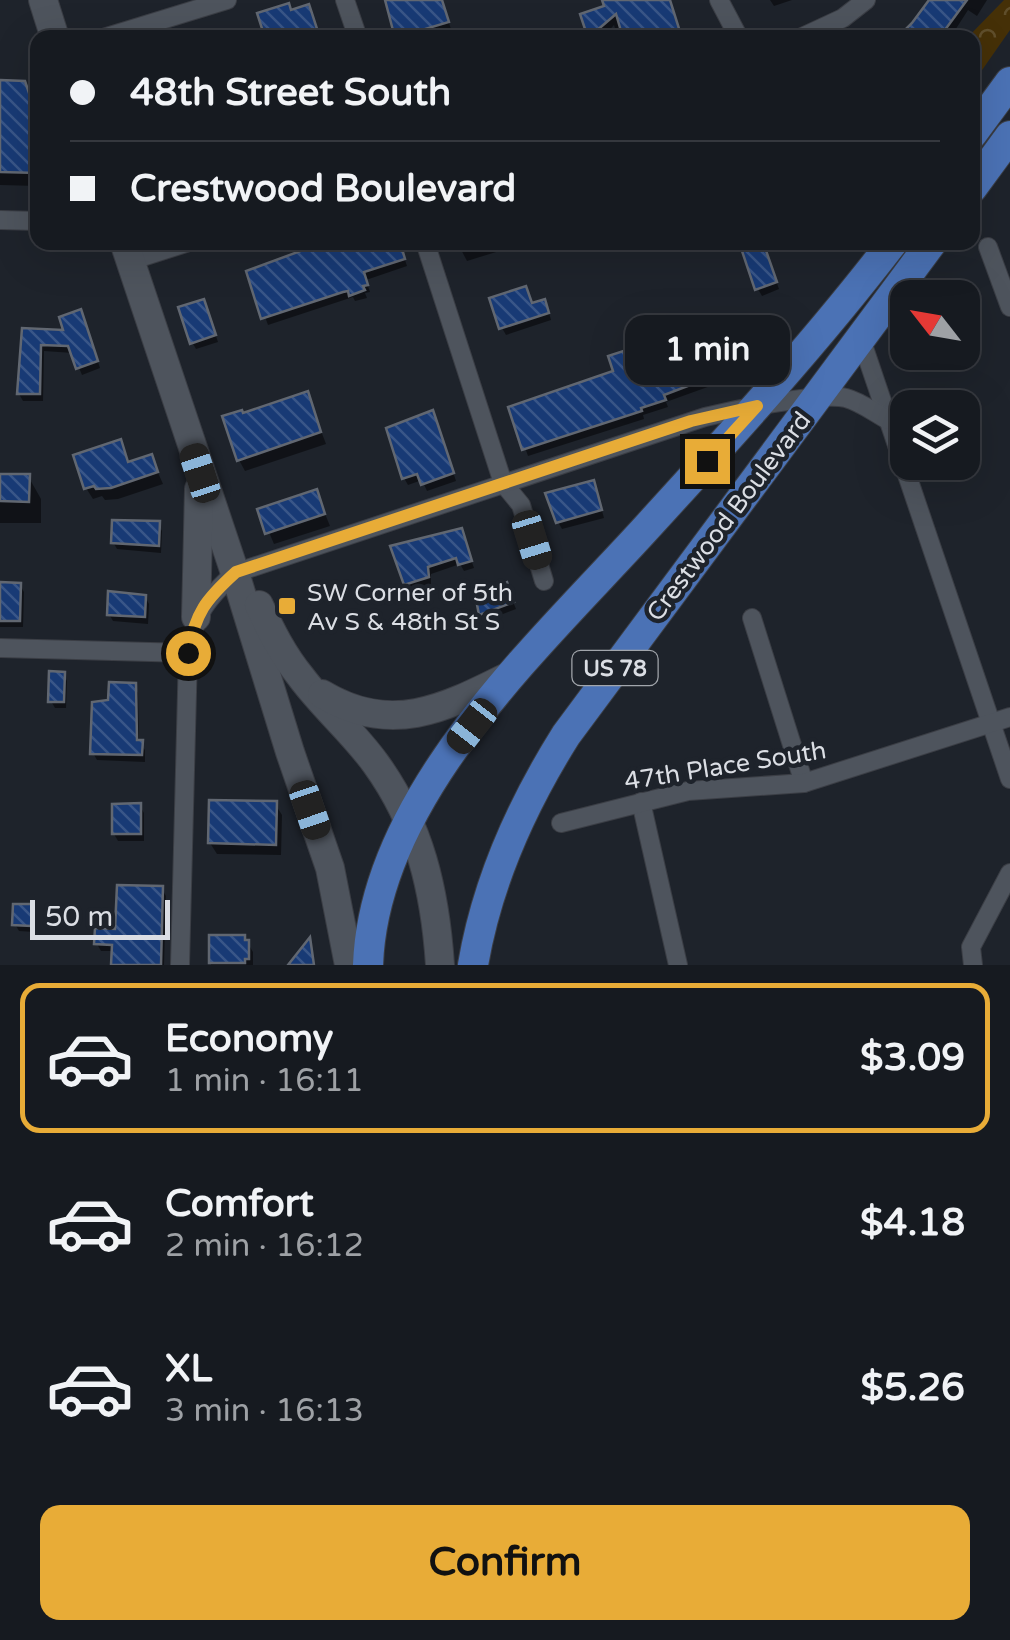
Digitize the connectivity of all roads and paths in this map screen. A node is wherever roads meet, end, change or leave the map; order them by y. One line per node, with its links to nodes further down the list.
1 (43, 0): 6 (street)
2 (228, 0): 7 (street)
3 (345, 0): 8 (street)
4 (719, 0): 9 (street)
5 (866, 0): 10 (street)
6 (52, 30)
7 (129, 30)
8 (355, 30)
9 (734, 30)
10 (817, 30)
11 (1010, 82): 12 (main road)
12 (980, 123)
13 (1010, 136): 14 (main road)
14 (980, 177)
15 (0, 220): 16 (street)
16 (30, 221)
17 (988, 247): 22 (street)
18 (428, 250): 28 (street)
19 (887, 250): 25 (main road, Crestwood Boulevard / US 78)
20 (926, 250): 23 (main road, Crestwood Boulevard / US 78)
21 (127, 252): 27 (street)
22 (1010, 306)
23 (861, 339): 24 (main road, Crestwood Boulevard / US 78); 26 (street)
24 (814, 400): 25 (street); 26 (street); 49 (main road, Crestwood Boulevard / US 78)
25 (757, 406): 28 (street); 35 (main road, Crestwood Boulevard / US 78)
26 (888, 420): 38 (street)
27 (200, 473): 29 (street); 31 (street)
28 (503, 483): 29 (street); 30 (street)
29 (236, 577): 31 (street); 36 (street); 46 (street)
30 (544, 581)
31 (196, 617): 34 (street)
32 (752, 618): 40 (street)
33 (0, 648): 34 (street)
34 (188, 653): 45 (street)
35 (516, 672): 36 (street); 42 (main road, Crestwood Boulevard / US 78)
36 (302, 679): 42 (street)
37 (1010, 716): 38 (street, 47th Place South)
38 (990, 723): 39 (street); 40 (street, 47th Place South)
39 (1010, 779)
40 (804, 782): 41 (street, 47th Place South)
41 (640, 802): 43 (street, 47th Place South); 50 (street)
42 (408, 818): 47 (main road, Crestwood Boulevard / US 78); 48 (street)
43 (561, 822)
44 (1010, 873): 51 (street)
45 (180, 965)
46 (349, 965)
47 (368, 965)
48 (440, 965)
49 (473, 965)
50 (678, 965)
51 (973, 965)

